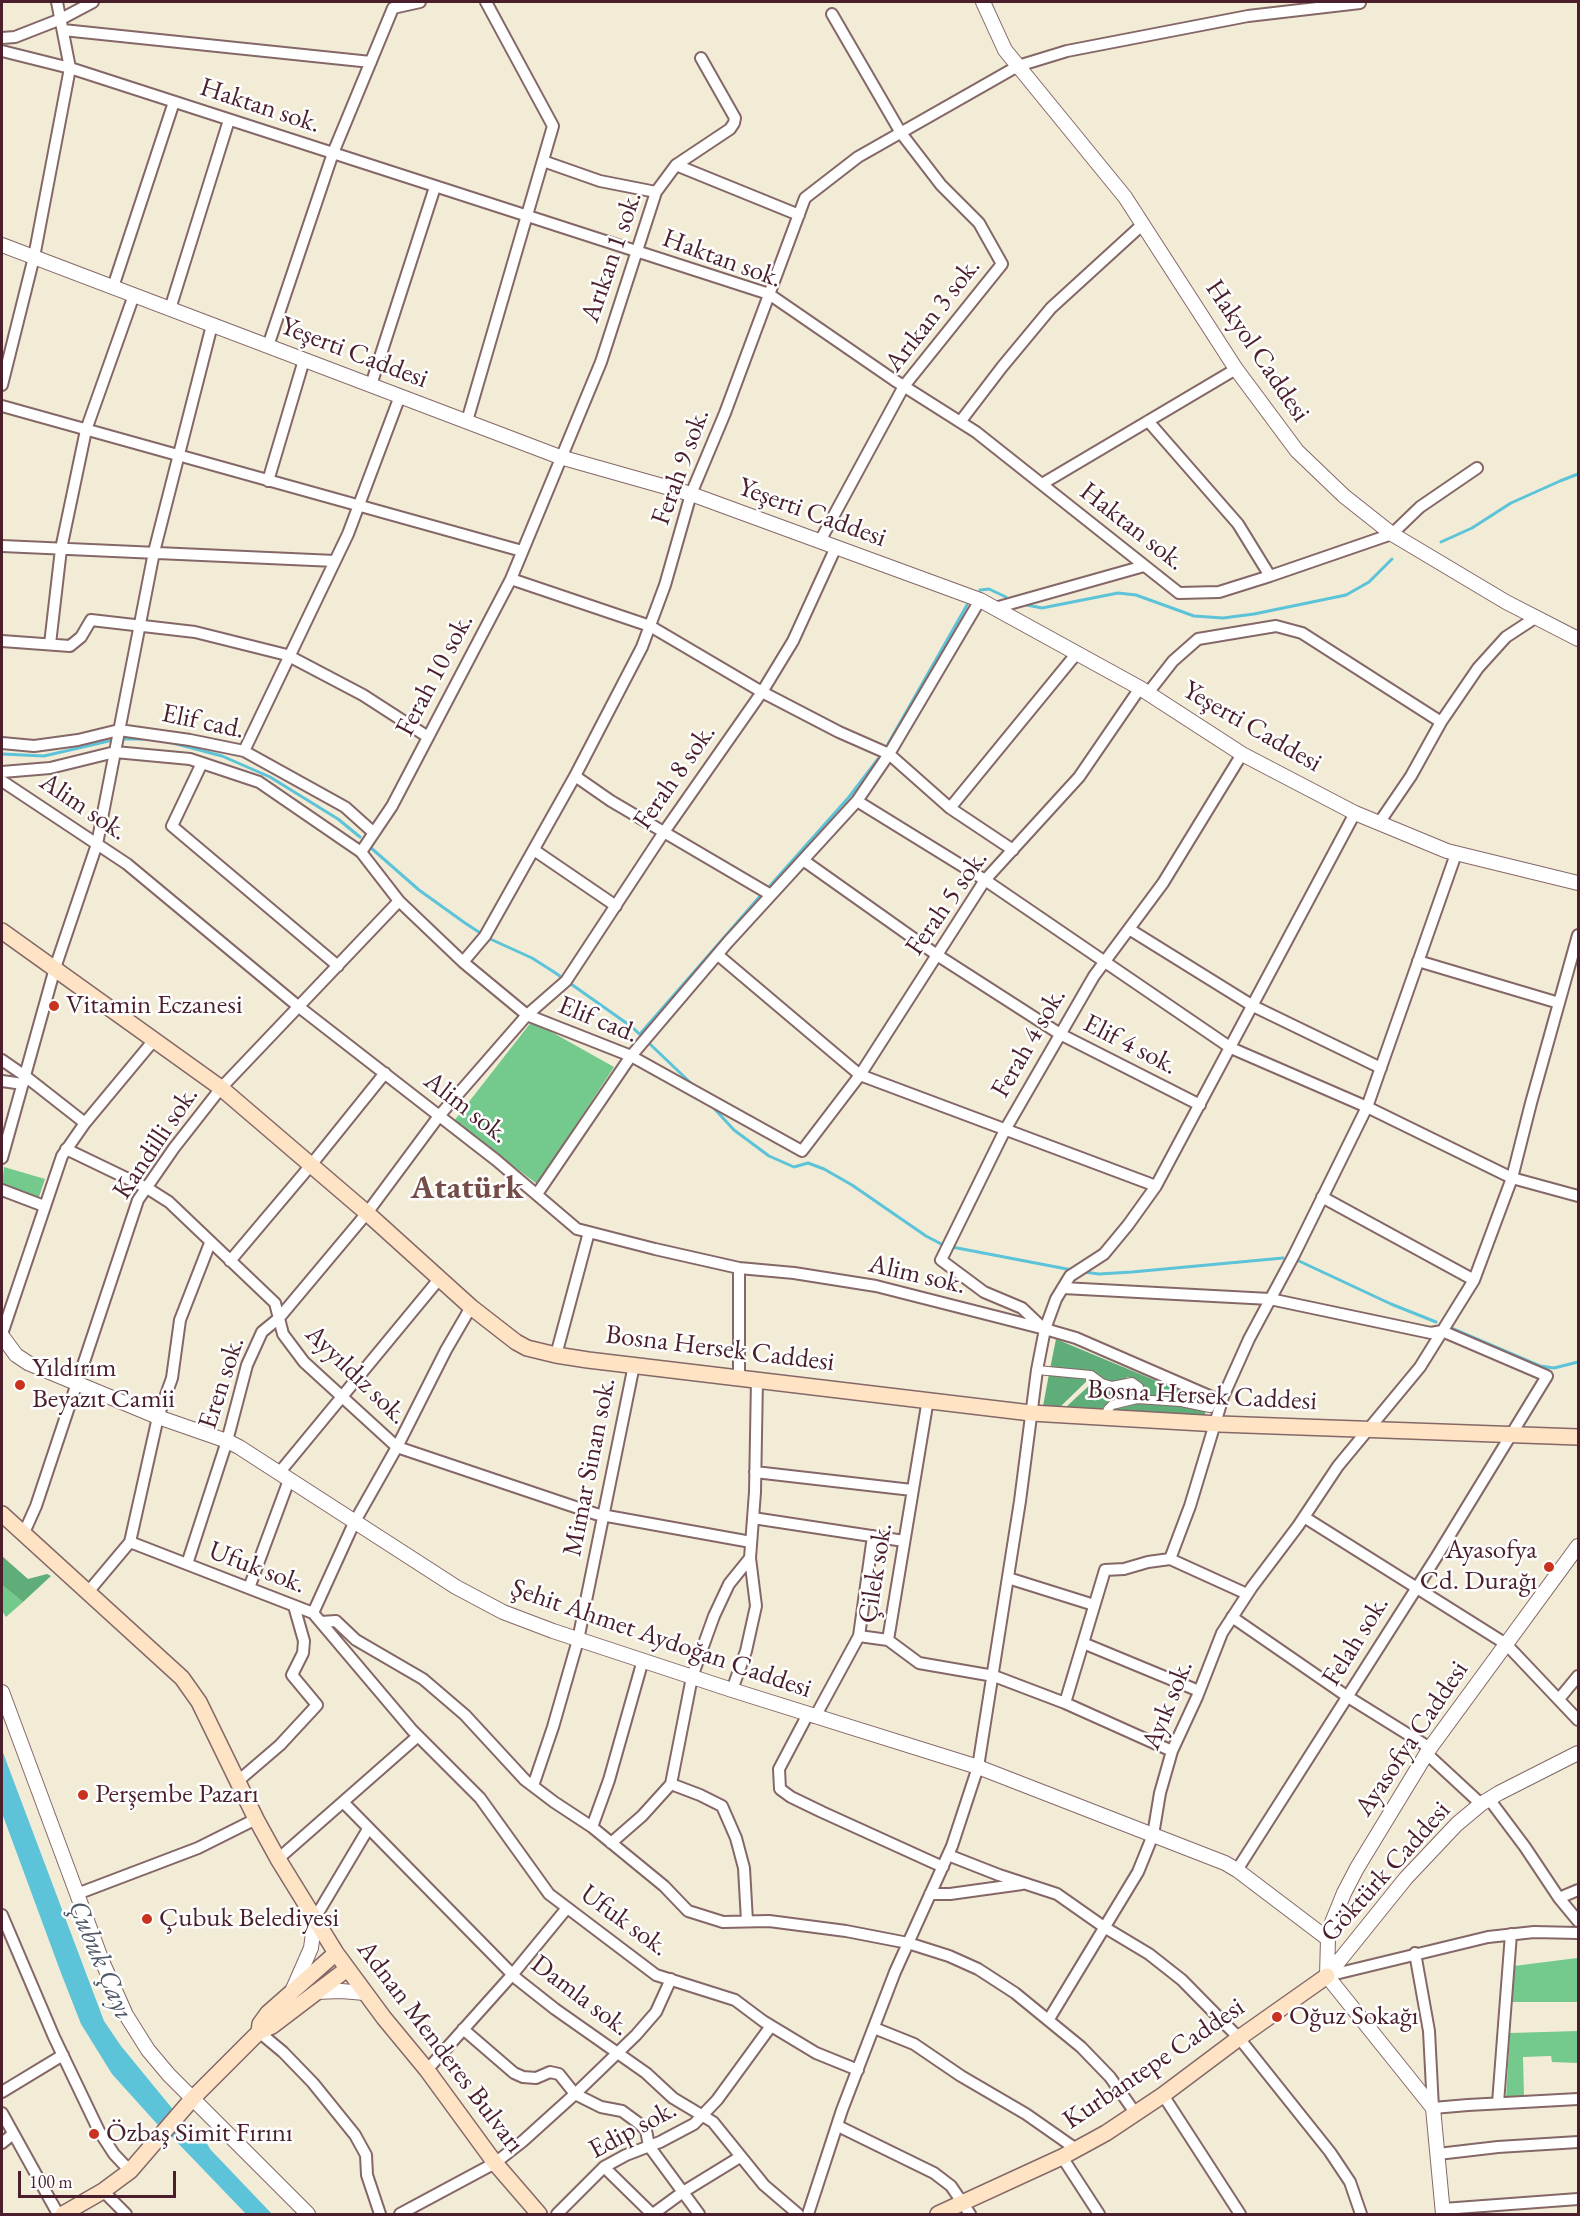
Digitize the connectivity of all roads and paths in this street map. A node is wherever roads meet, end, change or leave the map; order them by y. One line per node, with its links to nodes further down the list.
1 (57, 2): 8 (street)
2 (93, 2): 8 (street)
3 (420, 2): 12 (street)
4 (486, 2): 19 (street)
5 (983, 2): 13 (street, Hakyol Caddesi)
6 (1360, 3): 13 (street, Ferah 9 sok.)
7 (832, 14): 17 (street)
8 (62, 25): 9 (street); 12 (street); 14 (street)
9 (2, 38)
10 (2, 51): 14 (street, Haktan sok.)
11 (701, 58): 20 (street, Arıkan 1 sok.)
12 (371, 62): 18 (street)
13 (1018, 66): 17 (street, Ferah 9 sok.); 25 (street, Hakyol Caddesi)
14 (70, 69): 15 (street, Haktan sok.); 28 (street)
15 (174, 102): 16 (street, Haktan sok.); 29 (street)
16 (229, 120): 18 (street, Haktan sok.); 32 (street)
17 (901, 133): 23 (street, Ferah 9 sok.); 39 (street, Arıkan 3 sok.)
18 (333, 153): 21 (street, Haktan sok.); 34 (street)
19 (543, 161): 22 (street); 24 (street)
20 (676, 165): 22 (street, Arıkan 1 sok.); 23 (street)
21 (435, 187): 24 (street, Haktan sok.); 38 (street)
22 (656, 192): 27 (street, Arıkan 1 sok.)
23 (799, 215): 30 (street, Ferah 9 sok.)
24 (528, 216): 27 (street, Haktan sok.); 43 (street)
25 (1143, 224): 36 (street, Hakyol Caddesi); 44 (street)
26 (2, 245): 28 (street, Yeşerti Caddesi)
27 (636, 251): 30 (street, Haktan sok.); 46 (street, Arıkan 1 sok.)
28 (34, 257): 29 (street, Yeşerti Caddesi); 37 (street)
29 (113, 287): 31 (street, Yeşerti Caddesi)
30 (770, 294): 39 (street, Haktan sok.); 51 (street, Ferah 9 sok.)
31 (134, 295): 32 (street, Yeşerti Caddesi); 45 (street)
32 (170, 309): 33 (street, Yeşerti Caddesi)
33 (212, 324): 34 (street, Yeşerti Caddesi); 47 (street)
34 (268, 346): 35 (street, Yeşerti Caddesi)
35 (304, 360): 38 (street, Yeşerti Caddesi); 49 (street)
36 (1236, 369): 42 (street); 53 (street, Hakyol Caddesi)
37 (2, 385)
38 (371, 385): 40 (street, Yeşerti Caddesi)
39 (904, 386): 44 (street, Haktan sok.); 54 (street, Arıkan 3 sok.)
40 (400, 396): 43 (street, Yeşerti Caddesi); 52 (street)
41 (2, 406): 45 (street)
42 (1148, 421): 50 (street); 62 (street)
43 (467, 422): 46 (street, Yeşerti Caddesi)
44 (960, 422): 50 (street, Haktan sok.)
45 (86, 430): 47 (street); 57 (street)
46 (560, 456): 51 (street, Yeşerti Caddesi); 58 (street, Ferah 10 sok.)
47 (178, 457): 49 (street); 59 (street)
48 (1477, 468): 53 (street)
49 (268, 481): 52 (street)
50 (1042, 484): 61 (street, Haktan sok.)
51 (691, 494): 54 (street, Yeşerti Caddesi); 67 (street, Ferah 9 sok.)
52 (358, 506): 58 (street); 60 (street)
53 (1392, 534): 62 (street, Haktan sok.); 66 (street, Hakyol Caddesi)
54 (819, 542): 56 (street, Yeşerti Caddesi)
55 (2, 546): 57 (street)
56 (836, 547): 64 (street, Yeşerti Caddesi); 75 (street, Ferah 8 sok.)
57 (61, 549): 59 (street); 71 (street)
58 (522, 551): 63 (street, Ferah 10 sok.)
59 (154, 552): 60 (street); 68 (street)
60 (334, 561): 73 (street)
61 (1144, 566): 62 (street, Haktan sok.); 65 (street)
62 (1270, 576)
63 (511, 579): 67 (street); 78 (street, Ferah 10 sok.)
64 (980, 600): 65 (street, Yeşerti Caddesi); 82 (street)
65 (995, 608): 72 (street, Yeşerti Caddesi)
66 (1535, 618): 69 (street, Hakyol Caddesi); 76 (street)
67 (650, 626): 75 (street); 86 (street, Ferah 9 sok.)
68 (139, 627): 71 (street); 73 (street); 77 (street)
69 (1578, 639)
70 (2, 641): 71 (street)
71 (50, 644)
72 (1077, 653): 74 (street, Yeşerti Caddesi); 89 (street)
73 (289, 656): 78 (street); 80 (street)
74 (1144, 690): 76 (street, Ferah 5 sok.); 83 (street, Yeşerti Caddesi); 96 (street, Ferah 5 sok.)
75 (762, 692): 82 (street); 92 (street, Ferah 8 sok.)
76 (1441, 722): 91 (street)
77 (119, 730): 79 (street, Elif cad.); 80 (street, Elif cad.); 81 (street)
78 (428, 737): 93 (street, Ferah 10 sok.)
79 (2, 743)
80 (243, 751): 93 (street, Elif cad.)
81 (114, 752): 84 (street, Elif cad.); 85 (street, Elif cad.); 94 (street)
82 (889, 754): 88 (street); 89 (street)
83 (1242, 754): 90 (street, Yeşerti Caddesi); 105 (street, Ferah 4 sok.)
84 (202, 763): 97 (street, Elif cad.); 113 (street)
85 (2, 772)
86 (575, 776): 92 (street); 95 (street, Ferah 9 sok.)
87 (2, 781): 94 (street, Alim sok.)
88 (857, 801): 99 (street); 100 (street)
89 (950, 808): 96 (street)
90 (1355, 813): 91 (street, Yeşerti Caddesi); 116 (street)
91 (1379, 823): 98 (street, Yeşerti Caddesi)
92 (664, 832): 102 (street); 104 (street, Ferah 8 sok.)
93 (374, 833): 97 (street, Ferah 10 sok.)
94 (98, 844): 114 (street); 117 (street, Alim sok.)
95 (534, 850): 104 (street); 110 (street, Ferah 9 sok.)
96 (1012, 850): 100 (street, Ferah 5 sok.)
97 (362, 852): 103 (street)
98 (1456, 854): 101 (street, Yeşerti Caddesi); 112 (street)
99 (803, 860): 102 (street); 109 (street, Elif 4 sok.)
100 (984, 880): 109 (street, Ferah 5 sok.); 111 (street)
101 (1578, 883)
102 (771, 895): 108 (street)
103 (399, 901): 110 (street, Elif cad.); 113 (street, Kandilli sok.)
104 (615, 906): 118 (street, Ferah 8 sok.)
105 (1129, 929): 111 (street, Ferah 4 sok.); 116 (street)
106 (2, 931): 114 (main road, Bosna Hersek Caddesi)
107 (1578, 935): 115 (street, Ayık sok.)
108 (718, 955): 122 (street); 126 (street)
109 (937, 955): 119 (street, Elif 4 sok.); 126 (street, Ferah 5 sok.)
110 (463, 962): 118 (street, Elif cad.)
111 (1104, 962): 119 (street, Ferah 4 sok.); 121 (street)
112 (1418, 962): 115 (street); 124 (street)
113 (338, 966): 117 (street, Kandilli sok.)
114 (55, 968): 120 (main road, Bosna Hersek Caddesi); 127 (street)
115 (1559, 1003): 139 (street, Ayık sok.)
116 (1253, 1006): 121 (street); 124 (street)
117 (299, 1007): 125 (street, Alim sok.); 129 (street, Kandilli sok.)
118 (526, 1015): 122 (street, Elif cad.); 132 (street, Ferah 8 sok.)
119 (1060, 1034): 130 (street, Elif 4 sok.); 134 (street, Ferah 4 sok.)
120 (154, 1040): 129 (main road, Bosna Hersek Caddesi); 133 (street)
121 (1231, 1048): 130 (street); 131 (street)
122 (631, 1056): 136 (street, Elif cad.); 143 (street)
123 (2, 1060): 127 (street)
124 (1381, 1068): 131 (street)
125 (385, 1073): 132 (street, Alim sok.); 138 (street)
126 (860, 1075): 134 (street); 136 (street, Ferah 5 sok.)
127 (24, 1080): 128 (street); 133 (street); 137 (street)
128 (2, 1081)
129 (221, 1088): 138 (main road, Bosna Hersek Caddesi); 141 (street, Kandilli sok.)
130 (1200, 1105): 140 (street)
131 (1367, 1107): 139 (street); 145 (street)
132 (439, 1116): 143 (street, Alim sok.); 147 (street, Eren sok.)
133 (85, 1123): 135 (street)
134 (1005, 1130): 140 (street); 158 (street, Ferah 4 sok.)
135 (66, 1149): 141 (street, Ayyıldız sok.); 146 (street)
136 (802, 1151)
137 (2, 1158)
138 (311, 1165): 147 (main road, Bosna Hersek Caddesi); 150 (street)
139 (1512, 1178): 144 (street); 153 (street, Ayık sok.)
140 (1156, 1186): 154 (street)
141 (147, 1188): 149 (street, Ayyıldız sok.); 166 (street, Kandilli sok.)
142 (2, 1190): 146 (street)
143 (537, 1194): 148 (street, Alim sok.)
144 (1578, 1196)
145 (1322, 1197): 153 (street); 155 (street)
146 (44, 1206): 160 (street)
147 (367, 1213): 152 (main road, Bosna Hersek Caddesi); 157 (street, Eren sok.)
148 (588, 1232): 151 (street, Alim sok.); 161 (street)
149 (210, 1243): 150 (street, Ayyıldız sok.); 172 (street)
150 (230, 1261): 157 (street, Ayyıldız sok.)
151 (739, 1268): 158 (street, Alim sok.); 164 (street)
152 (440, 1278): 156 (main road, Bosna Hersek Caddesi); 167 (street)
153 (1474, 1280): 159 (street, Ayık sok.)
154 (1063, 1288): 155 (street); 158 (street)
155 (1270, 1299): 159 (street); 170 (street)
156 (471, 1307): 161 (main road, Bosna Hersek Caddesi); 179 (street)
157 (279, 1318): 167 (street, Ayyıldız sok.); 178 (street, Eren sok.)
158 (1045, 1329): 163 (street); 170 (street, Alim sok.)
159 (1442, 1331): 175 (street, Ayık sok.); 176 (street, Felah sok.)
160 (2, 1335): 166 (street, Şehit Ahmet Aydoğan Caddesi)
161 (556, 1356): 162 (main road, Bosna Hersek Caddesi)
162 (634, 1365): 164 (main road, Bosna Hersek Caddesi); 184 (street, Mimar Sinan sok.)
163 (1037, 1370): 169 (street); 171 (street)
164 (739, 1377): 165 (main road, Bosna Hersek Caddesi)
165 (757, 1379): 168 (main road, Bosna Hersek Caddesi); 180 (street)
166 (76, 1383): 172 (street, Şehit Ahmet Aydoğan Caddesi); 188 (street, Kandilli sok.)
167 (342, 1397): 179 (street, Ayyıldız sok.); 181 (street)
168 (928, 1399): 171 (main road, Bosna Hersek Caddesi); 182 (street, Çilek sok.)
169 (1143, 1399): 170 (street); 173 (street)
170 (1218, 1400): 174 (street)
171 (1031, 1413): 173 (main road, Bosna Hersek Caddesi); 197 (street)
172 (158, 1417): 178 (street, Şehit Ahmet Aydoğan Caddesi); 191 (street)
173 (1106, 1417): 174 (main road, Bosna Hersek Caddesi)
174 (1213, 1424): 175 (main road, Bosna Hersek Caddesi); 195 (street)
175 (1370, 1430): 176 (main road, Bosna Hersek Caddesi); 185 (street, Ayık sok.)
176 (1511, 1435): 177 (main road, Bosna Hersek Caddesi); 199 (street, Felah sok.)
177 (1578, 1437)
178 (227, 1441): 181 (street, Şehit Ahmet Aydoğan Caddesi); 196 (street, Eren sok.)
179 (397, 1447): 184 (street, Ayyıldız sok.); 187 (street)
180 (755, 1472): 182 (street); 186 (street)
181 (284, 1476): 187 (street, Şehit Ahmet Aydoğan Caddesi); 198 (street)
182 (912, 1490): 190 (street, Çilek sok.)
183 (2, 1514): 188 (main road, Adnan Menderes Bulvarı)
184 (603, 1515): 192 (street, Ayyıldız sok.); 208 (street, Mimar Sinan sok.)
185 (1304, 1517): 199 (street); 201 (street, Ayık sok.)
186 (753, 1518): 189 (street); 192 (street)
187 (354, 1523): 204 (street); 208 (street, Şehit Ahmet Aydoğan Caddesi)
188 (23, 1535): 200 (main road, Adnan Menderes Bulvarı)
189 (873, 1536): 190 (street); 207 (street)
190 (904, 1541): 209 (street, Çilek sok.)
191 (130, 1542): 196 (street, Ufuk sok.); 200 (street)
192 (751, 1542): 194 (street)
193 (1578, 1546): 211 (street, Ayasofya Caddesi)
194 (750, 1558): 215 (street); 216 (street)
195 (1170, 1559): 201 (street); 202 (street)
196 (187, 1564): 198 (street, Ufuk sok.)
197 (1008, 1578): 202 (street); 213 (street)
198 (249, 1588): 203 (street, Ufuk sok.)
199 (1416, 1588): 211 (street); 219 (street, Felah sok.)
200 (88, 1592): 229 (main road, Adnan Menderes Bulvarı)
201 (1247, 1594): 205 (street, Ayık sok.)
202 (1094, 1605): 210 (street)
203 (294, 1606): 204 (street, Ufuk sok.); 229 (street)
204 (313, 1613): 206 (street, Ufuk sok.)
205 (1232, 1617): 217 (street, Ayık sok.); 219 (street)
206 (321, 1622): 224 (street, Ufuk sok.); 231 (street)
207 (859, 1636): 209 (street); 222 (street)
208 (578, 1640): 212 (street, Şehit Ahmet Aydoğan Caddesi); 231 (street, Mimar Sinan sok.)
209 (888, 1640): 213 (street, Çilek sok.)
210 (1083, 1643): 217 (street); 221 (street)
211 (1506, 1644): 220 (street); 226 (street, Ayasofya Caddesi)
212 (643, 1660): 215 (street, Şehit Ahmet Aydoğan Caddesi); 235 (street)
213 (994, 1676): 221 (street, Çilek sok.); 228 (street)
214 (1578, 1676): 220 (street)
215 (692, 1677): 216 (street, Şehit Ahmet Aydoğan Caddesi); 230 (street)
216 (732, 1690): 222 (street, Şehit Ahmet Aydoğan Caddesi)
217 (1199, 1691): 225 (street, Ayık sok.)
218 (2, 1692): 245 (street)
219 (1348, 1697): 226 (street); 242 (street, Felah sok.)
220 (1559, 1699): 223 (street)
221 (1065, 1703): 225 (street, Çilek sok.)
222 (812, 1716): 228 (street, Şehit Ahmet Aydoğan Caddesi); 241 (street)
223 (1578, 1720)
224 (418, 1736): 232 (street); 248 (street, Ufuk sok.)
225 (1172, 1751): 237 (street, Ayık sok.)
226 (1429, 1751): 233 (street); 256 (street, Ayasofya Caddesi)
227 (1578, 1753): 233 (street, Göktürk Caddesi)
228 (978, 1767): 237 (street, Şehit Ahmet Aydoğan Caddesi); 239 (street)
229 (238, 1781): 234 (main road, Adnan Menderes Bulvarı)
230 (671, 1784): 238 (street); 252 (street)
231 (533, 1786): 235 (street)
232 (342, 1802): 236 (street, Damla sok.); 240 (street)
233 (1485, 1802): 247 (street); 263 (street, Göktürk Caddesi)
234 (256, 1820): 240 (main road, Adnan Menderes Bulvarı); 245 (street)
235 (592, 1827): 238 (street)
236 (368, 1829): 250 (street); 262 (street, Damla sok.)
237 (1153, 1835): 242 (street, Şehit Ahmet Aydoğan Caddesi); 253 (street, Ayık sok.)
238 (611, 1843): 252 (street)
239 (948, 1855): 241 (street); 243 (street)
240 (278, 1859): 250 (main road, Adnan Menderes Bulvarı)
241 (943, 1867): 246 (street)
242 (1237, 1870): 256 (street, Şehit Ahmet Aydoğan Caddesi)
243 (1025, 1883): 246 (street); 253 (street)
244 (1578, 1890): 247 (street)
245 (76, 1894): 281 (street)
246 (930, 1894): 258 (street)
247 (1559, 1898): 251 (street)
248 (567, 1908): 262 (street); 264 (street, Ufuk sok.)
249 (2, 1915): 257 (street)
250 (315, 1918): 259 (main road, Adnan Menderes Bulvarı); 265 (street)
251 (1578, 1921)
252 (747, 1922): 258 (street)
253 (1104, 1927): 268 (street, Ayık sok.); 273 (street)
254 (1578, 1933): 255 (street)
255 (1511, 1934): 260 (street); 283 (street)
256 (1328, 1940): 263 (street, Ayasofya Caddesi)
257 (6, 1941): 275 (street)
258 (908, 1943): 268 (street); 270 (street)
259 (336, 1953): 261 (main road, Adnan Menderes Bulvarı); 265 (main road)
260 (1415, 1953): 263 (street); 284 (street)
261 (347, 1969): 266 (main road); 267 (main road, Adnan Menderes Bulvarı)
262 (512, 1975): 271 (street); 274 (street, Damla sok.)
263 (1327, 1976): 273 (main road, Kurbantepe Caddesi); 284 (street)
264 (671, 1979): 269 (street, Ufuk sok.); 274 (street)
265 (292, 1991): 272 (main road)
266 (316, 1992): 267 (street); 272 (main road)
267 (365, 1993): 276 (main road, Adnan Menderes Bulvarı)
268 (1049, 2019): 286 (street)
269 (771, 2026): 277 (street, Ufuk sok.); 287 (street, Edip sok.)
270 (874, 2028): 277 (street); 293 (street)
271 (463, 2029): 276 (street); 279 (street)
272 (259, 2032): 281 (main road); 310 (street)
273 (1239, 2038): 280 (main road, Kurbantepe Caddesi); 320 (street)
274 (618, 2053): 279 (street); 287 (street, Damla sok.)
275 (63, 2055): 278 (street); 299 (street)
276 (427, 2070): 297 (main road, Adnan Menderes Bulvarı)
277 (858, 2070): 288 (street)
278 (2, 2092)
279 (575, 2094): 292 (street); 297 (street)
280 (1163, 2095): 286 (main road, Kurbantepe Caddesi); 319 (street)
281 (193, 2098): 299 (main road); 309 (street)
282 (1578, 2099): 283 (street)
283 (1498, 2103): 284 (street)
284 (1433, 2108): 294 (street)
285 (2, 2113): 289 (street)
286 (1136, 2114): 293 (main road, Kurbantepe Caddesi)
287 (703, 2116): 292 (street, Edip sok.); 295 (street, Damla sok.)
288 (837, 2126): 303 (street); 316 (street)
289 (13, 2134): 291 (street); 306 (street)
290 (1578, 2142): 294 (street)
291 (2, 2143)
292 (649, 2146): 298 (street, Edip sok.); 301 (street)
293 (1076, 2149): 296 (main road, Kurbantepe Caddesi)
294 (1438, 2154): 304 (street)
295 (741, 2157): 301 (street); 315 (street, Damla sok.)
296 (1062, 2157): 303 (main road, Kurbantepe Caddesi); 318 (street)
297 (495, 2163): 305 (street); 311 (main road, Adnan Menderes Bulvarı)
298 (604, 2166): 312 (street, Edip sok.); 313 (street)
299 (130, 2171): 300 (main road)
300 (103, 2191): 307 (main road); 308 (street)
301 (683, 2192): 313 (street); 314 (street)
302 (1578, 2199): 304 (street)
303 (966, 2208): 317 (main road, Kurbantepe Caddesi)
304 (1443, 2212)
305 (408, 2213)
306 (58, 2214)
307 (63, 2214)
308 (126, 2214)
309 (308, 2214)
310 (380, 2214)
311 (538, 2214)
312 (557, 2214)
313 (652, 2214)
314 (699, 2214)
315 (798, 2214)
316 (808, 2214)
317 (938, 2214)
318 (1099, 2214)
319 (1240, 2214)
320 (1361, 2214)

